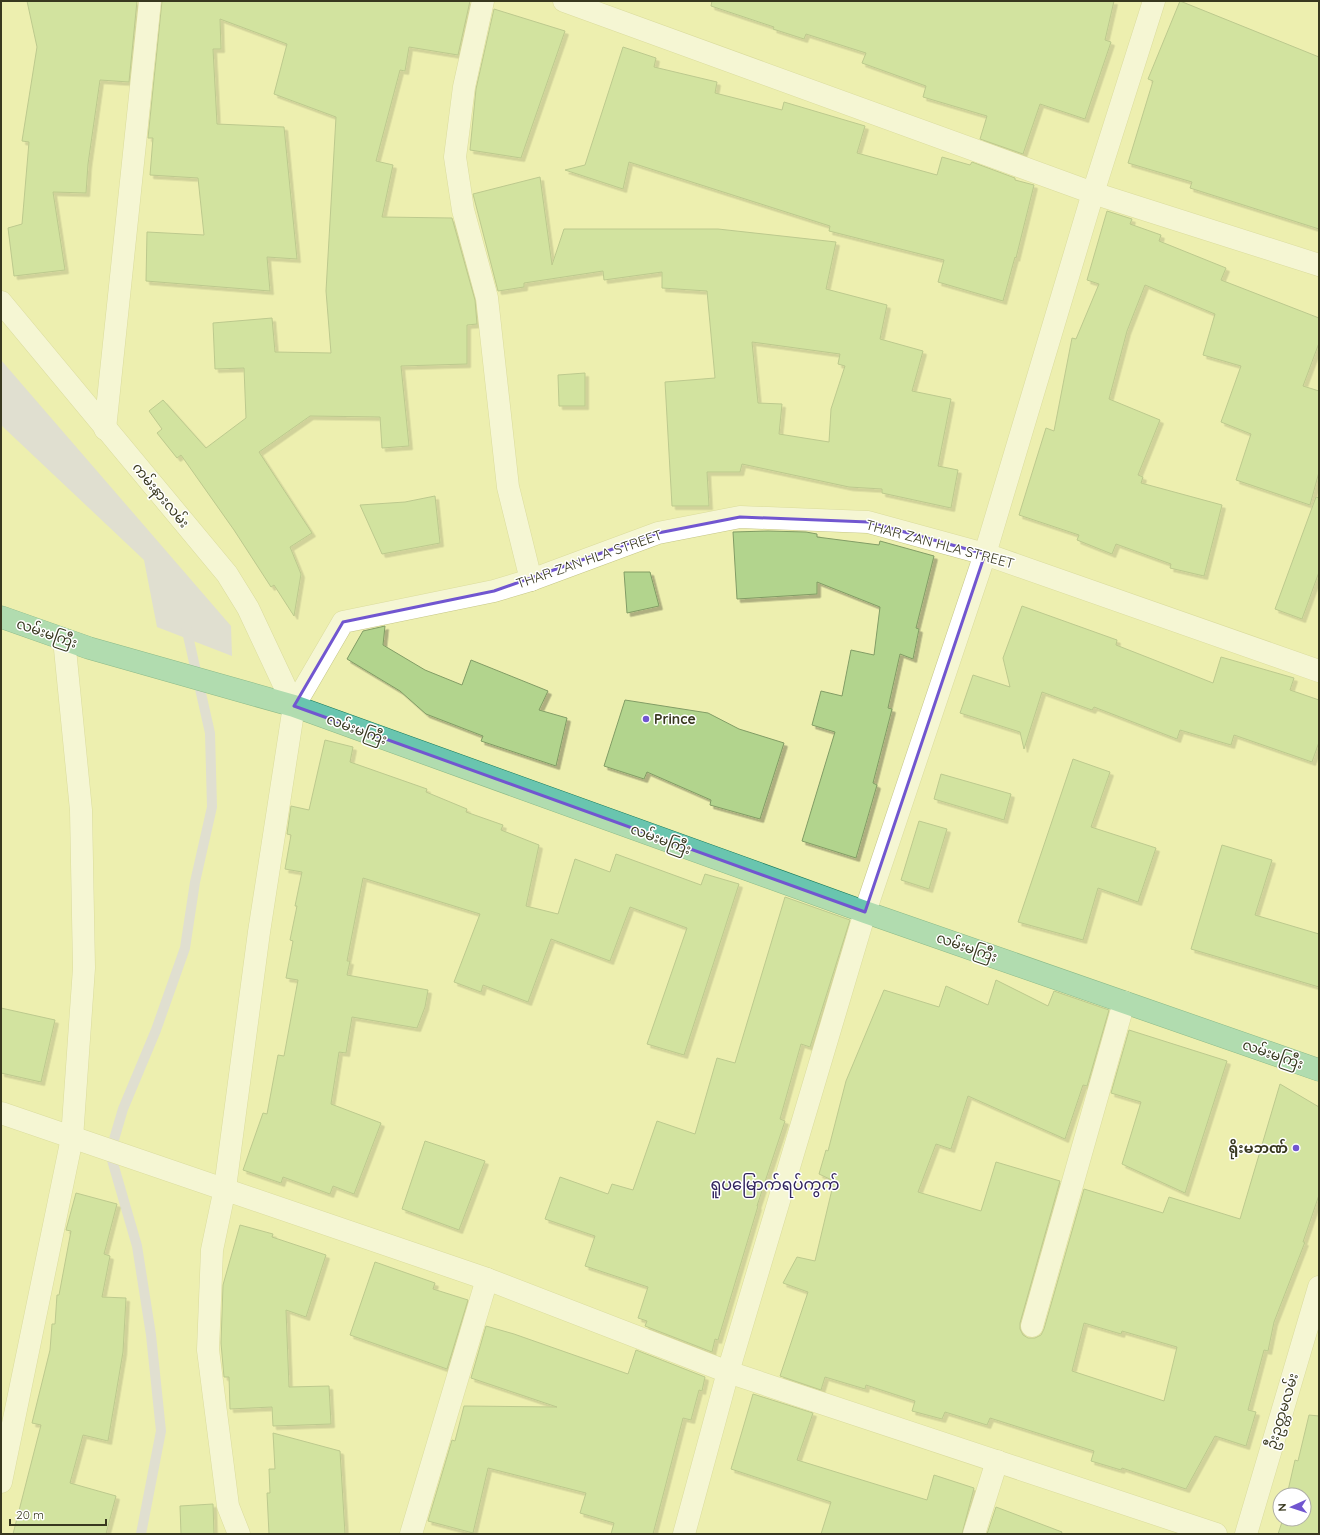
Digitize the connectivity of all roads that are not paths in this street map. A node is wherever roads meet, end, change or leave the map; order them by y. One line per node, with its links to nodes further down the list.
1 (150, 1): 8 (street)
2 (483, 1): 10 (street)
3 (1154, 1): 5 (street)
4 (572, 2): 5 (street)
5 (1093, 193): 6 (street); 9 (street)
6 (1319, 265)
7 (1, 302): 8 (street, ကမ်းနားလမ်း)
8 (105, 429): 14 (street, ကမ်းနားလမ်း)
9 (986, 554): 10 (street, THAR ZAN HLA STREET); 13 (street, THAR ZAN HLA STREET); 15 (street)
10 (531, 580): 14 (street, THAR ZAN HLA STREET)
11 (1, 617): 12 (main road, လမ်းမကြီး)
12 (64, 639): 14 (main road, လမ်းမကြီး); 19 (street)
13 (1319, 671)
14 (294, 706): 15 (main road, လမ်းမကြီး); 20 (street)
15 (865, 912): 16 (main road, လမ်းမကြီး); 25 (street)
16 (1124, 1002): 17 (main road, လမ်းမကြီး); 23 (street)
17 (1319, 1070)
18 (1, 1113): 19 (street)
19 (72, 1138): 20 (street); 27 (street)
20 (225, 1188): 21 (street); 28 (street)
21 (487, 1279): 25 (street); 29 (street)
22 (1319, 1287): 24 (street, ဦးဥတ္တမလမ်း)
23 (1032, 1326)
24 (1313, 1329): 33 (street, ဦးဥတ္တမလမ်း)
25 (728, 1372): 26 (street); 30 (street)
26 (997, 1461): 31 (street); 32 (street)
27 (1, 1482)
28 (239, 1534)
29 (411, 1534)
30 (684, 1534)
31 (974, 1534)
32 (1216, 1534)
33 (1246, 1534)

